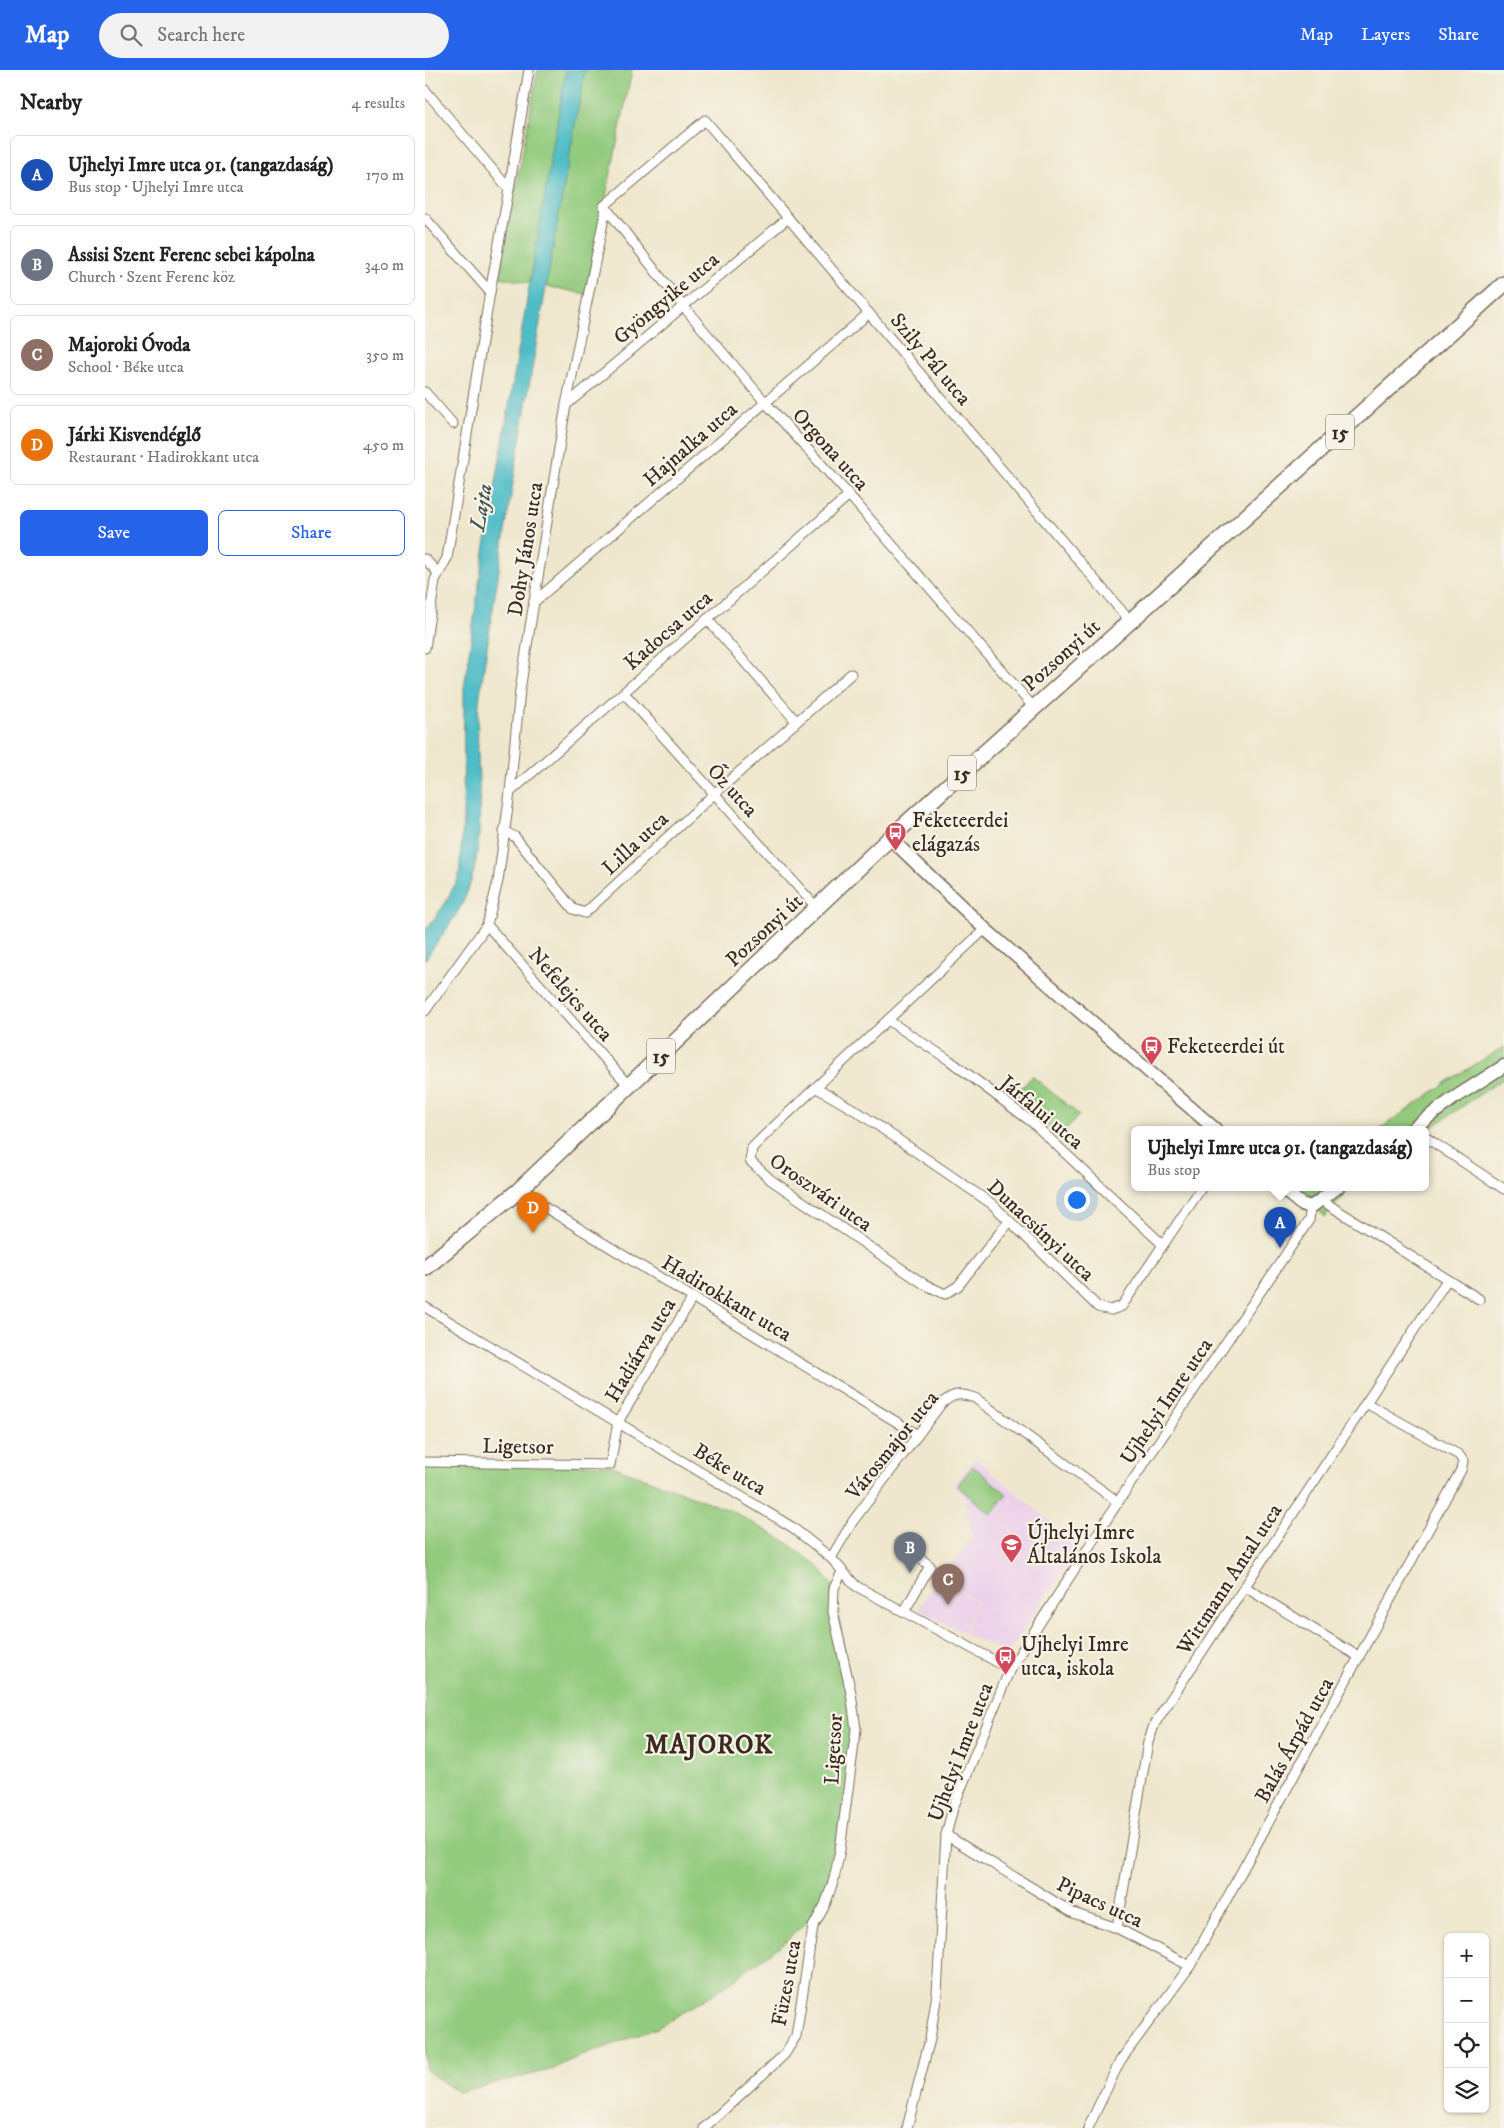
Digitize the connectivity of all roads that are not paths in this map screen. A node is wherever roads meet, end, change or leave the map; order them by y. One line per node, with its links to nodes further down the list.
1 (529, 70): 3 (street)
2 (425, 90): 3 (street)
3 (509, 189): 8 (street)
4 (606, 208): 6 (street, Szily Pál utca); 9 (street, Orgona utca); 13 (street, Dohy János utca)
5 (425, 218): 8 (street)
6 (788, 218): 9 (street, Gyöngyike utca); 10 (street, Szily Pál utca)
7 (1504, 284): 20 (main road, 15)
8 (489, 292): 17 (street)
9 (683, 306): 12 (street, Orgona utca); 13 (street, Gyöngyike utca)
10 (869, 313): 12 (street, Hajnalka utca); 20 (street, Szily Pál utca)
11 (425, 392): 14 (street)
12 (765, 402): 15 (street, Orgona utca); 18 (street, Hajnalka utca)
13 (566, 405): 18 (street, Dohy János utca)
14 (453, 424)
15 (849, 495): 19 (street, Kadocsa utca); 24 (street, Orgona utca)
16 (425, 559): 17 (street)
17 (438, 573): 21 (street)
18 (534, 602): 26 (street, Dohy János utca)
19 (707, 619): 23 (street, Kadocsa utca); 25 (street)
20 (1130, 621): 24 (main road, Pozsonyi út / 15)
21 (425, 648)
22 (851, 674): 25 (street, Lilla utca)
23 (624, 693): 26 (street, Kadocsa utca); 27 (street, Őz utca)
24 (1034, 708): 29 (main road, Pozsonyi út / 15)
25 (796, 721): 27 (street, Lilla utca)
26 (510, 792): 28 (street, Dohy János utca)
27 (713, 795): 28 (street, Lilla utca); 30 (street, Őz utca)
28 (504, 831): 31 (street, Dohy János utca)
29 (890, 838): 30 (main road, Pozsonyi út / 15); 32 (main road)
30 (817, 908): 36 (main road, Pozsonyi út / 15)
31 (487, 925): 33 (street, Dohy János utca); 36 (street, Nefelejcs utca)
32 (985, 929): 34 (street, Oroszvári utca); 38 (main road)
33 (425, 1011)
34 (889, 1021): 37 (street, Oroszvári utca); 48 (street, Járfalui utca)
35 (1504, 1066): 39 (main road)
36 (629, 1086): 42 (main road, Pozsonyi út / 15)
37 (817, 1088): 47 (street, Dunacsúnyi utca); 47 (street, Oroszvári utca)
38 (1212, 1126)
39 (1417, 1126)
40 (1429, 1140): 41 (street)
41 (1504, 1189)
42 (518, 1191): 49 (main road, Pozsonyi út / 15); 51 (street, Hadirokkant utca)
43 (1199, 1191): 48 (street, Dunacsúnyi utca)
44 (1285, 1191): 46 (main road)
45 (1332, 1191): 46 (main road)
46 (1316, 1203): 50 (street); 58 (street, Ujhelyi Imre utca)
47 (1009, 1220): 48 (street, Dunacsúnyi utca)
48 (1162, 1244)
49 (425, 1268)
50 (1447, 1280): 52 (street); 54 (street, Wittmann Antal utca)
51 (693, 1297): 55 (street, Hadiárva utca); 56 (street, Hadirokkant utca)
52 (1479, 1299)
53 (425, 1307): 55 (street, Béke utca)
54 (1366, 1404): 62 (street, Wittmann Antal utca); 64 (street, Balás Árpád utca)
55 (617, 1422): 57 (street, Ligetsor); 60 (street, Béke utca)
56 (918, 1435): 58 (street, Városmajor utca); 60 (street, Városmajor utca)
57 (425, 1462)
58 (1119, 1502): 65 (street, Ujhelyi Imre utca)
59 (900, 1542): 63 (street)
60 (831, 1558): 61 (street, Béke utca)
61 (841, 1572): 63 (street, Béke utca); 67 (street, Ligetsor)
62 (1245, 1587): 64 (street); 68 (street, Wittmann Antal utca)
63 (904, 1612): 65 (street, Béke utca)
64 (1359, 1657): 69 (street, Balás Árpád utca)
65 (1011, 1669): 66 (street, Ujhelyi Imre utca)
66 (946, 1835): 68 (street, Pipacs utca); 71 (street, Ujhelyi Imre utca)
67 (813, 1927): 70 (street, Füzes utca)
68 (1117, 1928): 69 (street, Pipacs utca)
69 (1191, 1966): 72 (street, Balás Árpád utca)
70 (704, 2128)
71 (907, 2128)
72 (1088, 2128)

